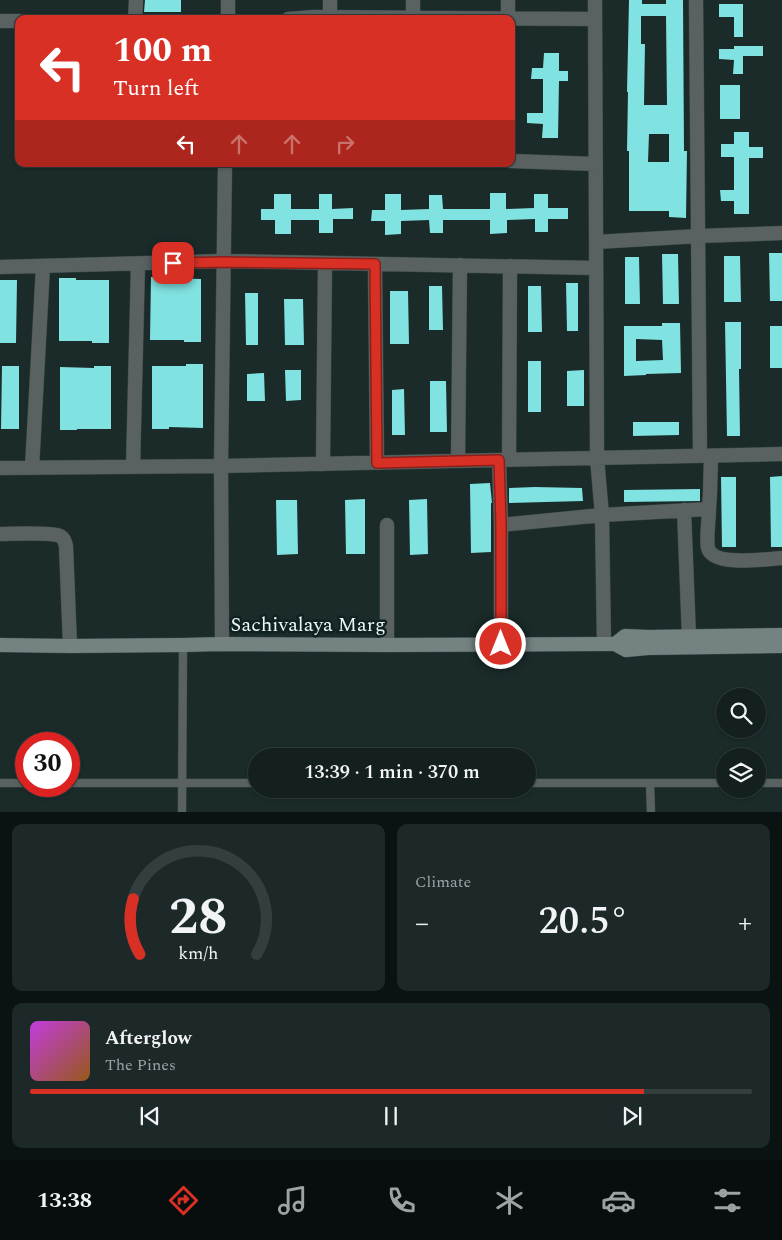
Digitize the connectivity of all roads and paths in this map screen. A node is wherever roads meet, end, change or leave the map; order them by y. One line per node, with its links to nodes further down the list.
1 (136, 0): 8 (street)
2 (228, 0): 9 (street)
3 (330, 0): 10 (street)
4 (413, 0): 11 (street)
5 (508, 0): 12 (street)
6 (595, 0): 14 (street)
7 (696, 0): 21 (street)
8 (135, 15)
9 (228, 15)
10 (330, 15)
11 (413, 15)
12 (508, 15)
13 (515, 18): 14 (street)
14 (595, 19): 18 (street)
15 (0, 21): 16 (street)
16 (15, 21)
17 (515, 162): 18 (street)
18 (596, 164): 22 (street)
19 (225, 167): 23 (street)
20 (782, 233): 21 (street)
21 (699, 236): 22 (street); 33 (street)
22 (596, 242): 31 (street)
23 (224, 262): 24 (street); 25 (street); 39 (street)
24 (325, 263): 26 (street); 38 (street)
25 (138, 264): 27 (street); 40 (street)
26 (375, 264): 28 (street); 37 (street)
27 (44, 266): 30 (street); 42 (street)
28 (460, 266): 29 (street); 36 (street)
29 (510, 266): 31 (street); 35 (street)
30 (0, 267)
31 (596, 268): 34 (street)
32 (782, 454): 33 (street)
33 (705, 456): 34 (street); 43 (street)
34 (597, 458): 35 (street); 45 (street)
35 (504, 460): 36 (street); 47 (street)
36 (458, 461): 37 (street)
37 (377, 463): 38 (street)
38 (323, 464): 39 (street)
39 (221, 466): 40 (street); 52 (street)
40 (133, 467): 42 (street)
41 (0, 468): 42 (street)
42 (32, 468)
43 (709, 509): 44 (street); 49 (street)
44 (684, 510): 45 (street); 51 (street)
45 (602, 515): 47 (street); 54 (street)
46 (387, 525): 57 (street)
47 (501, 525): 53 (street)
48 (0, 534): 58 (street)
49 (782, 558)
50 (782, 635): 51 (main road, Sachivalaya Marg)
51 (689, 637): 54 (main road, Sachivalaya Marg)
52 (222, 644): 56 (main road, Sachivalaya Marg); 57 (main road, Sachivalaya Marg)
53 (501, 644): 54 (main road, Sachivalaya Marg); 57 (main road, Sachivalaya Marg)
54 (610, 644): 59 (main road, Sachivalaya Marg)
55 (0, 645): 58 (main road, Sachivalaya Marg)
56 (184, 645): 58 (main road, Sachivalaya Marg); 63 (lane)
57 (387, 645)
58 (70, 646)
59 (782, 646)
60 (0, 783): 61 (lane)
61 (15, 783)
62 (80, 783): 63 (lane)
63 (182, 783): 64 (lane); 70 (lane)
64 (248, 783)
65 (536, 783): 66 (lane)
66 (650, 783): 67 (lane); 71 (lane)
67 (716, 783)
68 (766, 783): 69 (lane)
69 (782, 783)
70 (182, 812)
71 (651, 812)

